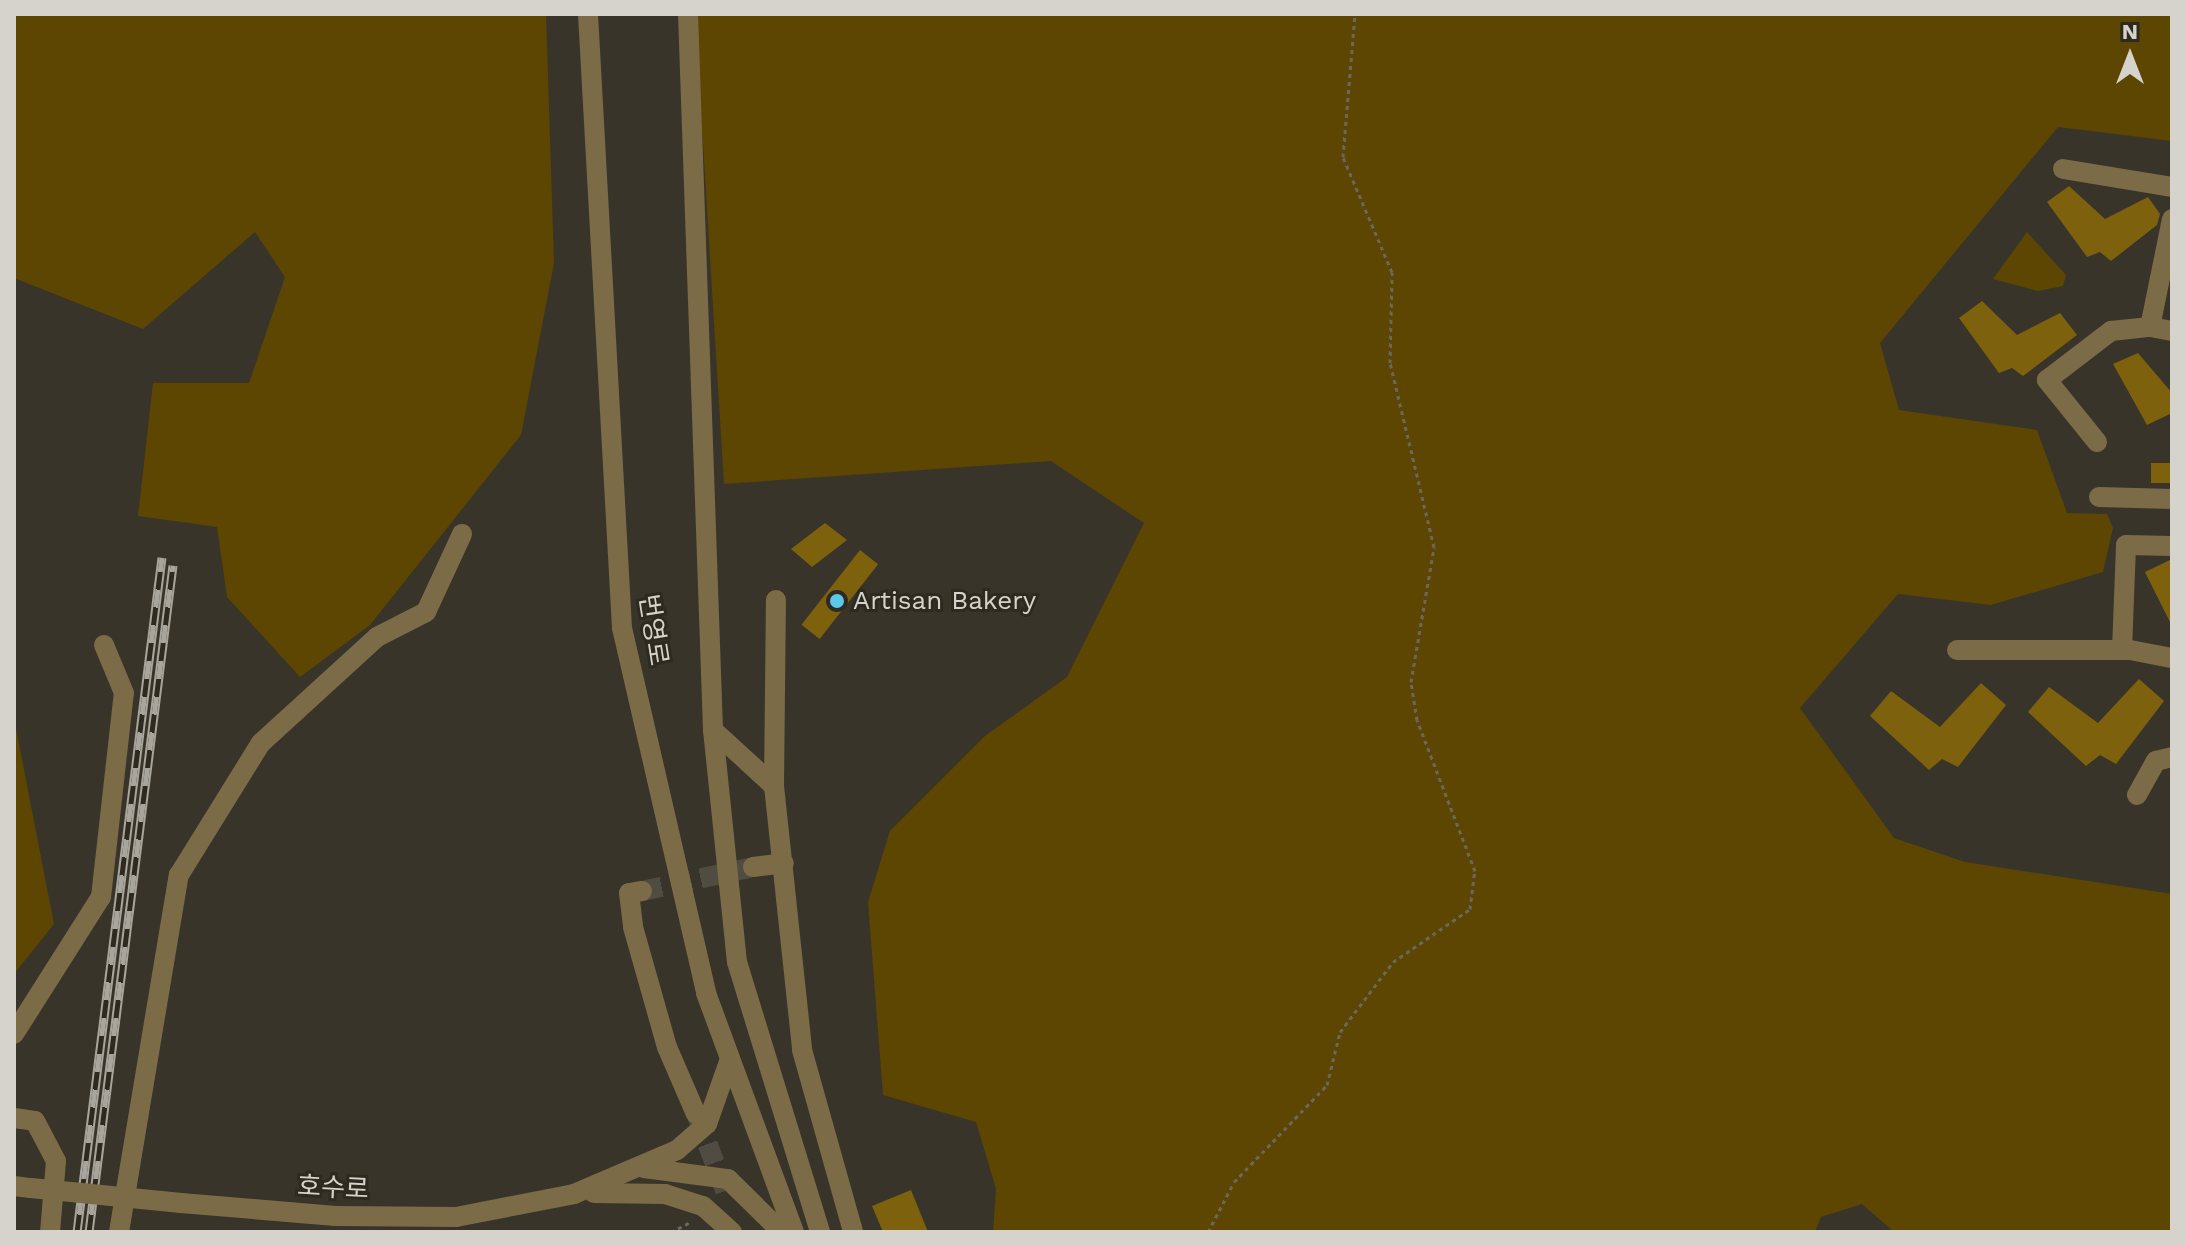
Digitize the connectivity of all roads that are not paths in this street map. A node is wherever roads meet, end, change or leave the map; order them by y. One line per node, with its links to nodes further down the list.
1 (588, 14): 26 (street, 번영로)
2 (688, 14): 18 (street, 번영로)
3 (2063, 169): 4 (street)
4 (2172, 187)
5 (2172, 219): 6 (street)
6 (2150, 327): 7 (street); 8 (street)
7 (2172, 331)
8 (2097, 442)
9 (2099, 497): 10 (street)
10 (2172, 499)
11 (462, 534): 35 (street)
12 (2172, 546): 16 (street)
13 (776, 600): 20 (street)
14 (104, 645): 25 (street)
15 (1957, 650): 16 (street)
16 (2122, 650): 17 (street)
17 (2172, 658)
18 (713, 730): 20 (street); 38 (street, 번영로)
19 (2172, 757): 21 (street)
20 (774, 786): 22 (street)
21 (2137, 795)
22 (784, 863): 23 (street); 39 (street)
23 (753, 867)
24 (642, 891): 27 (street)
25 (14, 1034)
26 (730, 1059): 29 (street, 호수로); 37 (street, 번영로)
27 (696, 1114)
28 (14, 1118): 34 (street)
29 (644, 1168): 31 (street, 호수로); 36 (street, 호수로)
30 (23, 1187): 31 (street, 호수로, bridge)
31 (574, 1194): 33 (street)
32 (728, 1198): 33 (street)
33 (726, 1226)
34 (50, 1232)
35 (119, 1232)
36 (782, 1232)
37 (794, 1232)
38 (820, 1232)
39 (853, 1232)

